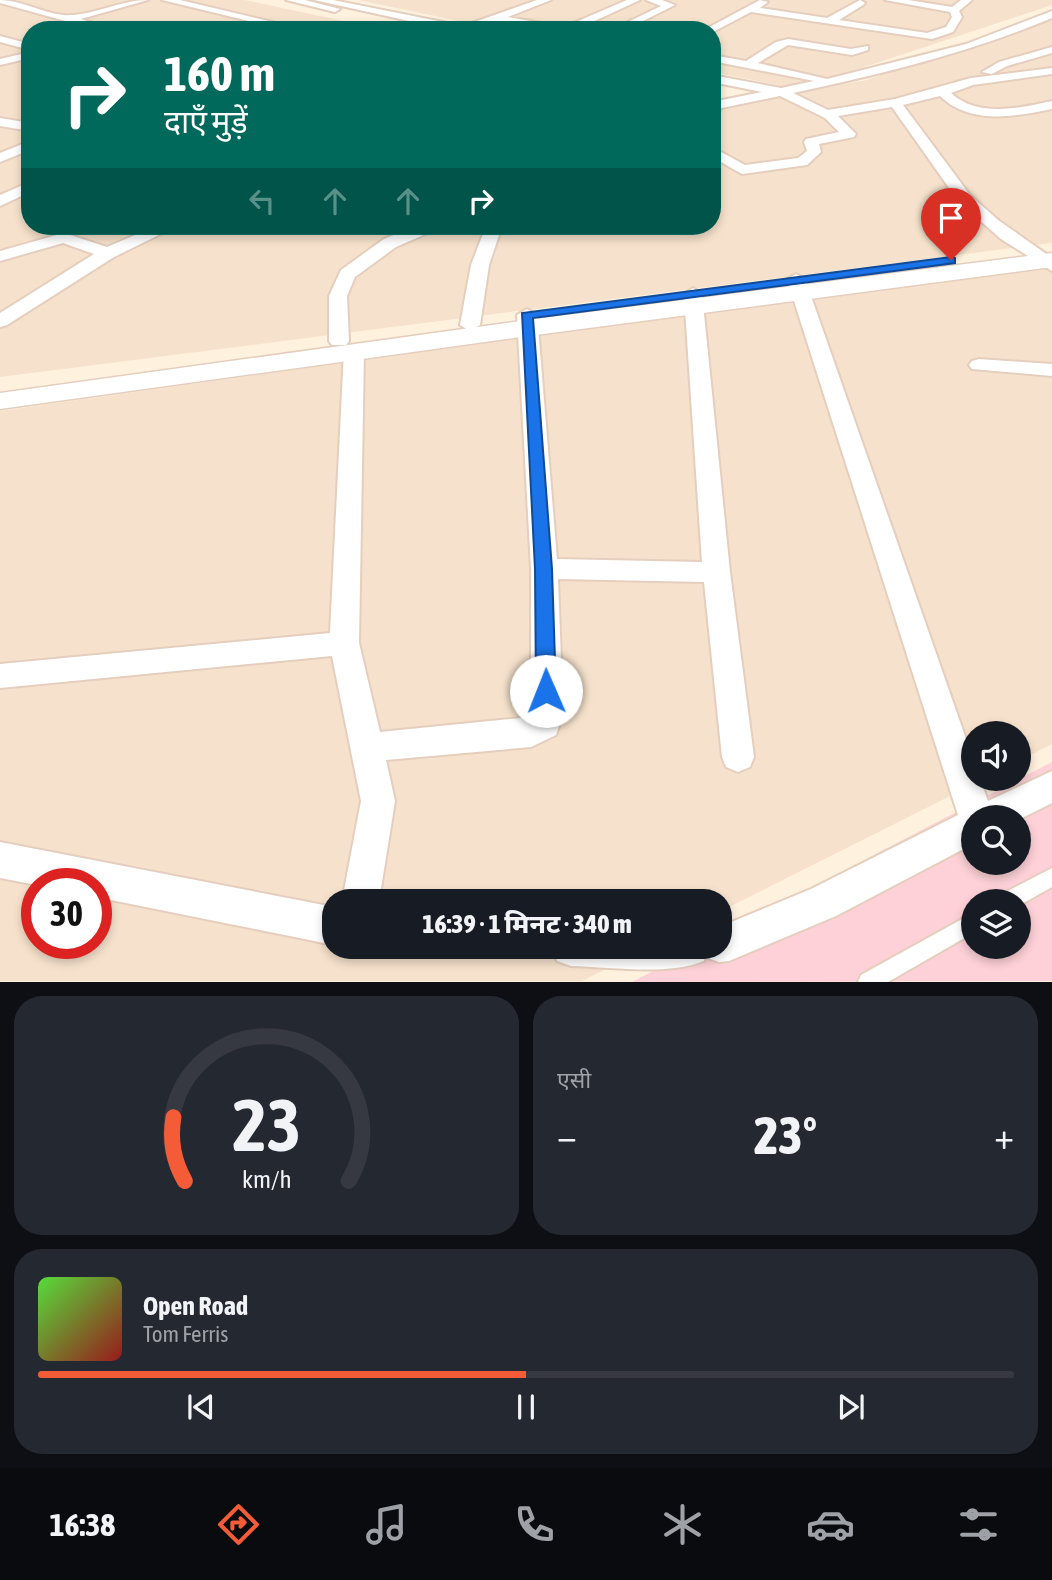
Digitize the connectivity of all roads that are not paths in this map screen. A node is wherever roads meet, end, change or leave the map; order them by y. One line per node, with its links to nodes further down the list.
1 (143, 0): 16 (street)
2 (167, 0): 20 (street)
3 (546, 0): 17 (street)
4 (635, 0): 26 (street)
5 (651, 0): 27 (street)
6 (767, 0): 13 (street)
7 (890, 0): 12 (street)
8 (967, 0): 14 (street)
9 (1, 1): 16 (street)
10 (305, 1): 18 (street); 21 (street)
11 (860, 3): 28 (street)
12 (913, 5): 14 (street); 30 (street)
13 (750, 9): 28 (street); 29 (street)
14 (954, 10): 30 (street)
15 (1052, 11): 44 (street)
16 (72, 18): 19 (street)
17 (496, 18): 24 (street); 25 (street)
18 (416, 20): 22 (street); 23 (street)
19 (82, 21)
20 (262, 21)
21 (383, 21)
22 (413, 21)
23 (421, 21)
24 (488, 21)
25 (513, 21)
26 (586, 21)
27 (635, 21)
28 (830, 21): 30 (street)
29 (721, 24)
30 (882, 30)
31 (0, 39): 32 (street)
32 (21, 45)
33 (827, 48): 34 (street); 39 (street); 41 (street)
34 (864, 48)
35 (1052, 50): 43 (street)
36 (21, 56): 38 (street)
37 (721, 60): 39 (street)
38 (0, 62)
39 (748, 65): 41 (street)
40 (1052, 71): 43 (street)
41 (789, 73): 44 (street)
42 (721, 80): 46 (street)
43 (984, 80): 47 (street)
44 (831, 82): 46 (street)
45 (721, 89): 48 (street)
46 (782, 92): 48 (street); 52 (street)
47 (943, 92): 49 (street); 51 (street)
48 (760, 96): 50 (street)
49 (895, 103): 52 (street); 67 (street)
50 (721, 104)
51 (1052, 105)
52 (830, 114): 58 (street)
53 (0, 122): 54 (street)
54 (21, 126)
55 (21, 149): 57 (street)
56 (721, 157): 58 (street)
57 (0, 158)
58 (738, 169): 59 (street)
59 (721, 171)
60 (21, 190): 61 (street)
61 (0, 201)
62 (149, 235): 65 (street)
63 (410, 235): 73 (street)
64 (491, 235): 72 (street)
65 (108, 253): 66 (street); 70 (street)
66 (0, 256)
67 (1046, 257): 68 (street)
68 (798, 286): 69 (street); 85 (street)
69 (694, 300): 71 (street); 79 (street)
70 (0, 321)
71 (527, 321): 72 (street); 73 (street); 78 (street)
72 (470, 325): 73 (street)
73 (346, 346): 76 (street); 77 (street); 80 (street)
74 (979, 365): 75 (street)
75 (1052, 370)
76 (0, 385)
77 (0, 401)
78 (544, 569): 79 (street); 82 (street)
79 (716, 572): 83 (street)
80 (344, 643): 81 (street); 82 (street)
81 (0, 676)
82 (367, 747): 90 (street)
83 (738, 757)
84 (1052, 786): 86 (street)
85 (972, 805)
86 (1014, 805)
87 (961, 832): 94 (street)
88 (0, 860): 92 (street)
89 (1052, 877): 91 (lane)
90 (363, 889)
91 (1030, 889)
92 (322, 924)
93 (961, 929): 95 (lane)
94 (732, 941)
95 (868, 982)

